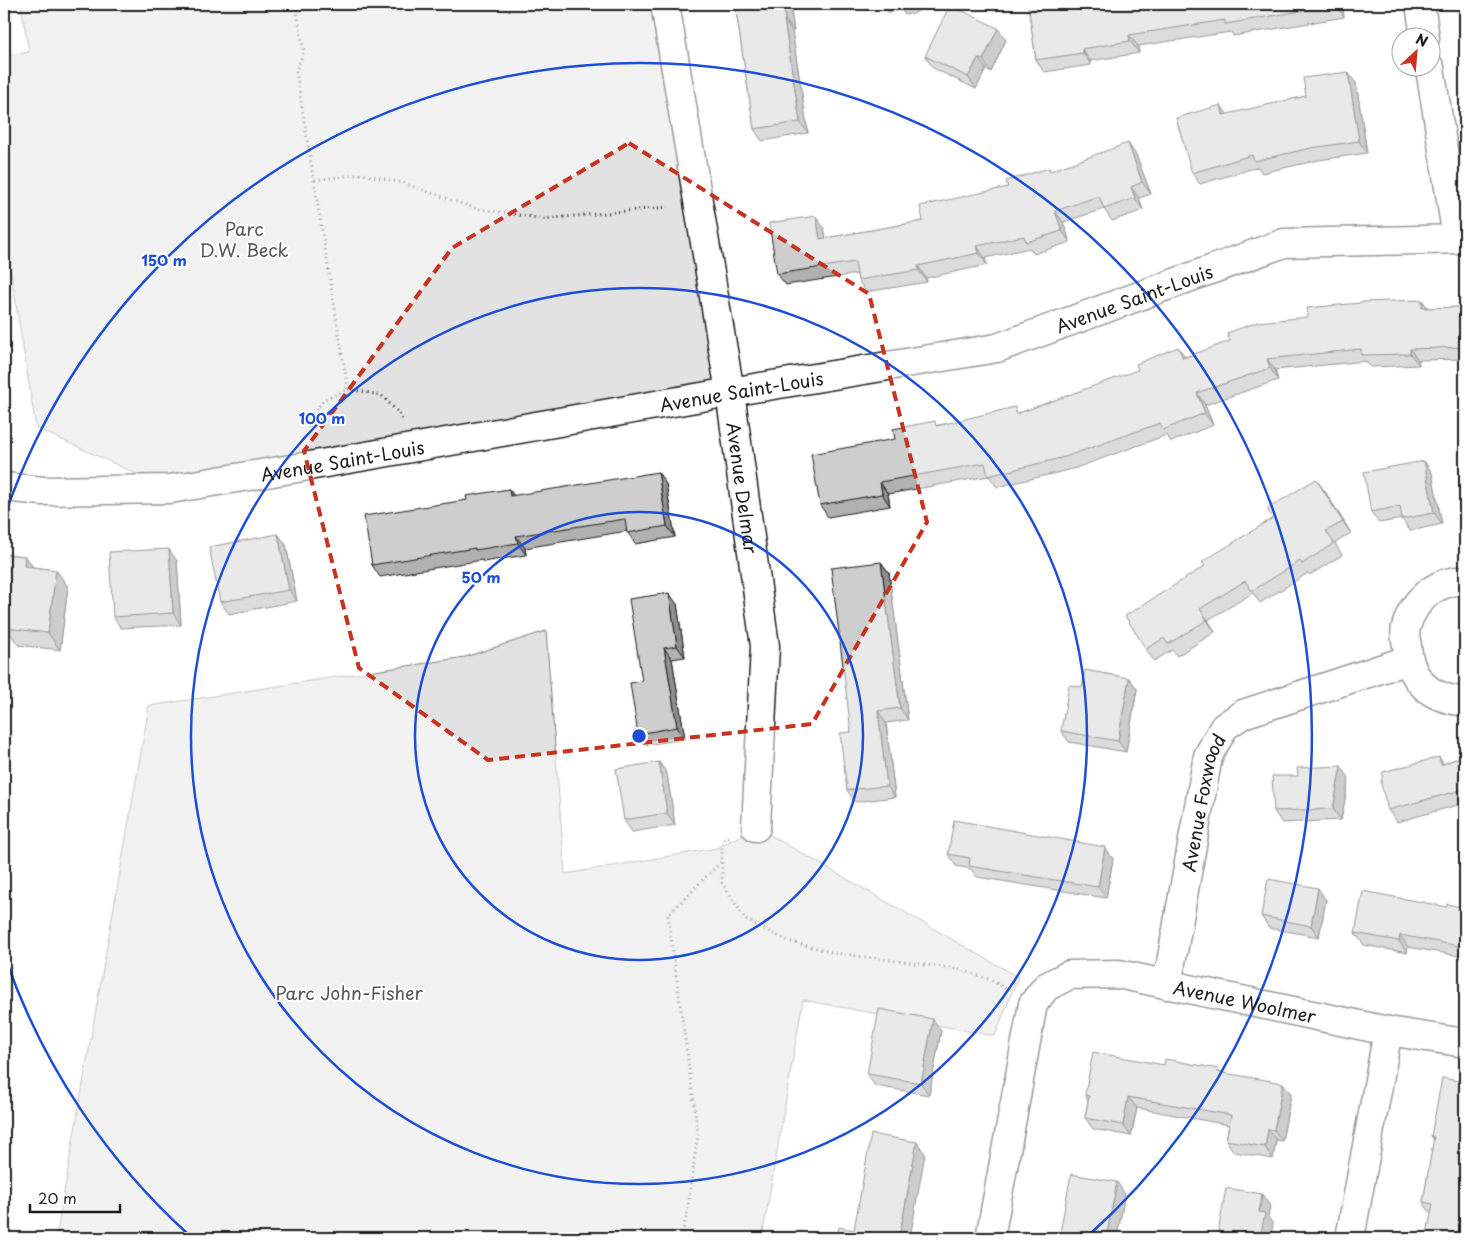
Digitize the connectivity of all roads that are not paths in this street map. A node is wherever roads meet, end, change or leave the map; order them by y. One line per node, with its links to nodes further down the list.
1 (665, 4): 6 (street, Avenue Delmar)
2 (1420, 4): 3 (street)
3 (1424, 28)
4 (1432, 78): 5 (street)
5 (1461, 238): 6 (street, Avenue Saint-Louis)
6 (730, 392): 7 (street, Avenue Saint-Louis); 11 (street, Avenue Delmar)
7 (4, 487)
8 (1465, 581): 9 (street)
9 (1408, 660): 10 (street); 12 (street, Avenue Foxwood)
10 (1465, 702)
11 (756, 827)
12 (1167, 985): 13 (street, Avenue Woolmer); 15 (street, Avenue Woolmer)
13 (1388, 1031): 14 (street, Avenue Woolmer); 16 (street)
14 (1465, 1043)
15 (990, 1238)
16 (1350, 1238)

